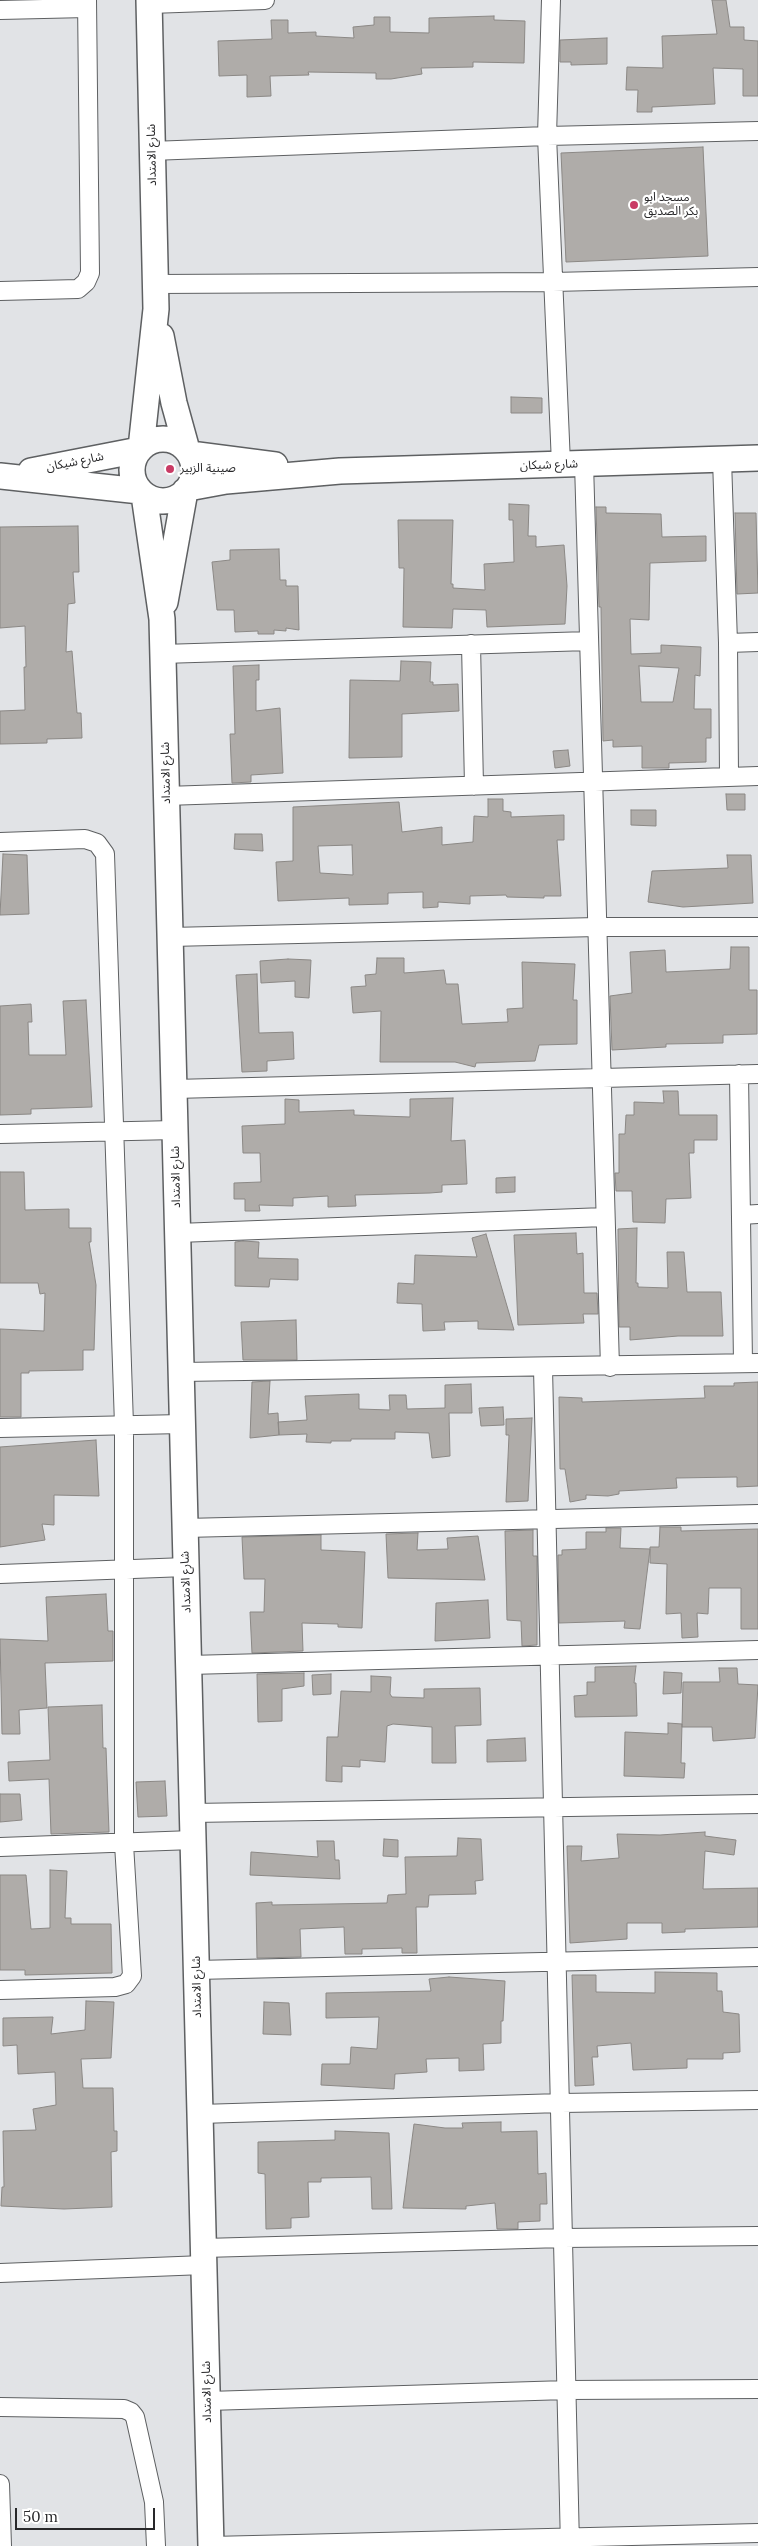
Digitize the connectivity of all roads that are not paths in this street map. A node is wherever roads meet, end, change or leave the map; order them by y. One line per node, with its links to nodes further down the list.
1 (264, 0): 3 (street)
2 (551, 0): 7 (street)
3 (150, 2): 8 (street, شارع الامتداد)
4 (87, 4): 5 (street); 12 (street)
5 (0, 10)
6 (758, 131): 7 (street)
7 (547, 136): 8 (street); 10 (street)
8 (151, 151): 11 (street, شارع الامتداد)
9 (758, 277): 10 (street)
10 (553, 282): 11 (street); 18 (street)
11 (156, 284): 13 (street, شارع الامتداد)
12 (0, 291)
13 (156, 309): 14 (street, شارع الامتداد); 15 (street, شارع الامتداد)
14 (140, 449): 15 (street); 20 (street, شارع شيكان); 22 (street)
15 (188, 452): 19 (street, شارع شيكان); 21 (street)
16 (758, 458): 17 (street, شارع شيكان)
17 (722, 459): 18 (street, شارع شيكان); 26 (street)
18 (572, 464): 19 (street, شارع شيكان); 24 (street)
19 (340, 471): 21 (street, شارع شيكان)
20 (6, 475): 22 (street, شارع شيكان)
21 (187, 490): 22 (street); 23 (street, شارع الامتداد)
22 (142, 493): 23 (street, شارع الامتداد)
23 (162, 619): 28 (street, شارع الامتداد)
24 (588, 641): 27 (street); 31 (street)
25 (758, 642): 26 (street)
26 (728, 643): 29 (street)
27 (471, 644): 28 (street); 32 (street)
28 (162, 654): 33 (street, شارع الامتداد)
29 (729, 776): 30 (street); 31 (street)
30 (758, 776)
31 (593, 782): 32 (street); 35 (street)
32 (474, 786): 33 (street)
33 (166, 796): 37 (street, شارع الامتداد)
34 (0, 842): 43 (street)
35 (597, 927): 36 (street); 37 (street); 40 (street)
36 (758, 927)
37 (170, 937): 41 (street, شارع الامتداد)
38 (739, 1074): 39 (street); 40 (street); 45 (street)
39 (758, 1074)
40 (601, 1076): 41 (street); 46 (street)
41 (174, 1088): 42 (street, شارع الامتداد)
42 (175, 1130): 43 (street); 47 (street, شارع الامتداد)
43 (112, 1132): 44 (street); 53 (street)
44 (0, 1134)
45 (749, 1214): 48 (street)
46 (605, 1217): 47 (street); 49 (street)
47 (178, 1234): 51 (street, شارع الامتداد)
48 (750, 1363): 49 (street)
49 (610, 1367): 50 (street)
50 (543, 1368): 51 (street); 56 (street)
51 (181, 1372): 52 (street, شارع الامتداد)
52 (182, 1424): 53 (street); 57 (street, شارع الامتداد)
53 (124, 1425): 54 (street); 59 (street)
54 (0, 1428)
55 (758, 1514): 56 (street)
56 (548, 1519): 57 (street); 62 (street)
57 (185, 1528): 58 (street, شارع الامتداد)
58 (186, 1567): 59 (street); 63 (street, شارع الامتداد)
59 (124, 1570): 60 (street); 68 (street)
60 (0, 1574)
61 (758, 1650): 62 (street)
62 (551, 1655): 63 (street); 65 (street)
63 (189, 1665): 66 (street, شارع الامتداد)
64 (758, 1804): 65 (street)
65 (554, 1808): 66 (street); 71 (street)
66 (192, 1814): 67 (street, شارع الامتداد)
67 (193, 1840): 68 (street); 72 (street, شارع الامتداد)
68 (124, 1844): 69 (street); 73 (street)
69 (0, 1847)
70 (758, 1957): 71 (street)
71 (558, 1962): 72 (street); 75 (street)
72 (196, 1970): 76 (street, شارع الامتداد)
73 (0, 1990)
74 (758, 2100): 75 (street)
75 (560, 2103): 76 (street); 78 (street)
76 (200, 2114): 79 (street, شارع الامتداد)
77 (758, 2236): 78 (street)
78 (563, 2238): 79 (street); 82 (street)
79 (204, 2256): 80 (street); 83 (street, شارع الامتداد)
80 (0, 2273)
81 (758, 2389): 82 (street)
82 (566, 2390): 83 (street); 87 (street)
83 (208, 2401): 90 (street, شارع الامتداد)
84 (0, 2407): 89 (street)
85 (0, 2484): 88 (street)
86 (758, 2533): 87 (street)
87 (570, 2541): 90 (street)
88 (2, 2546)
89 (156, 2546)
90 (211, 2546)

